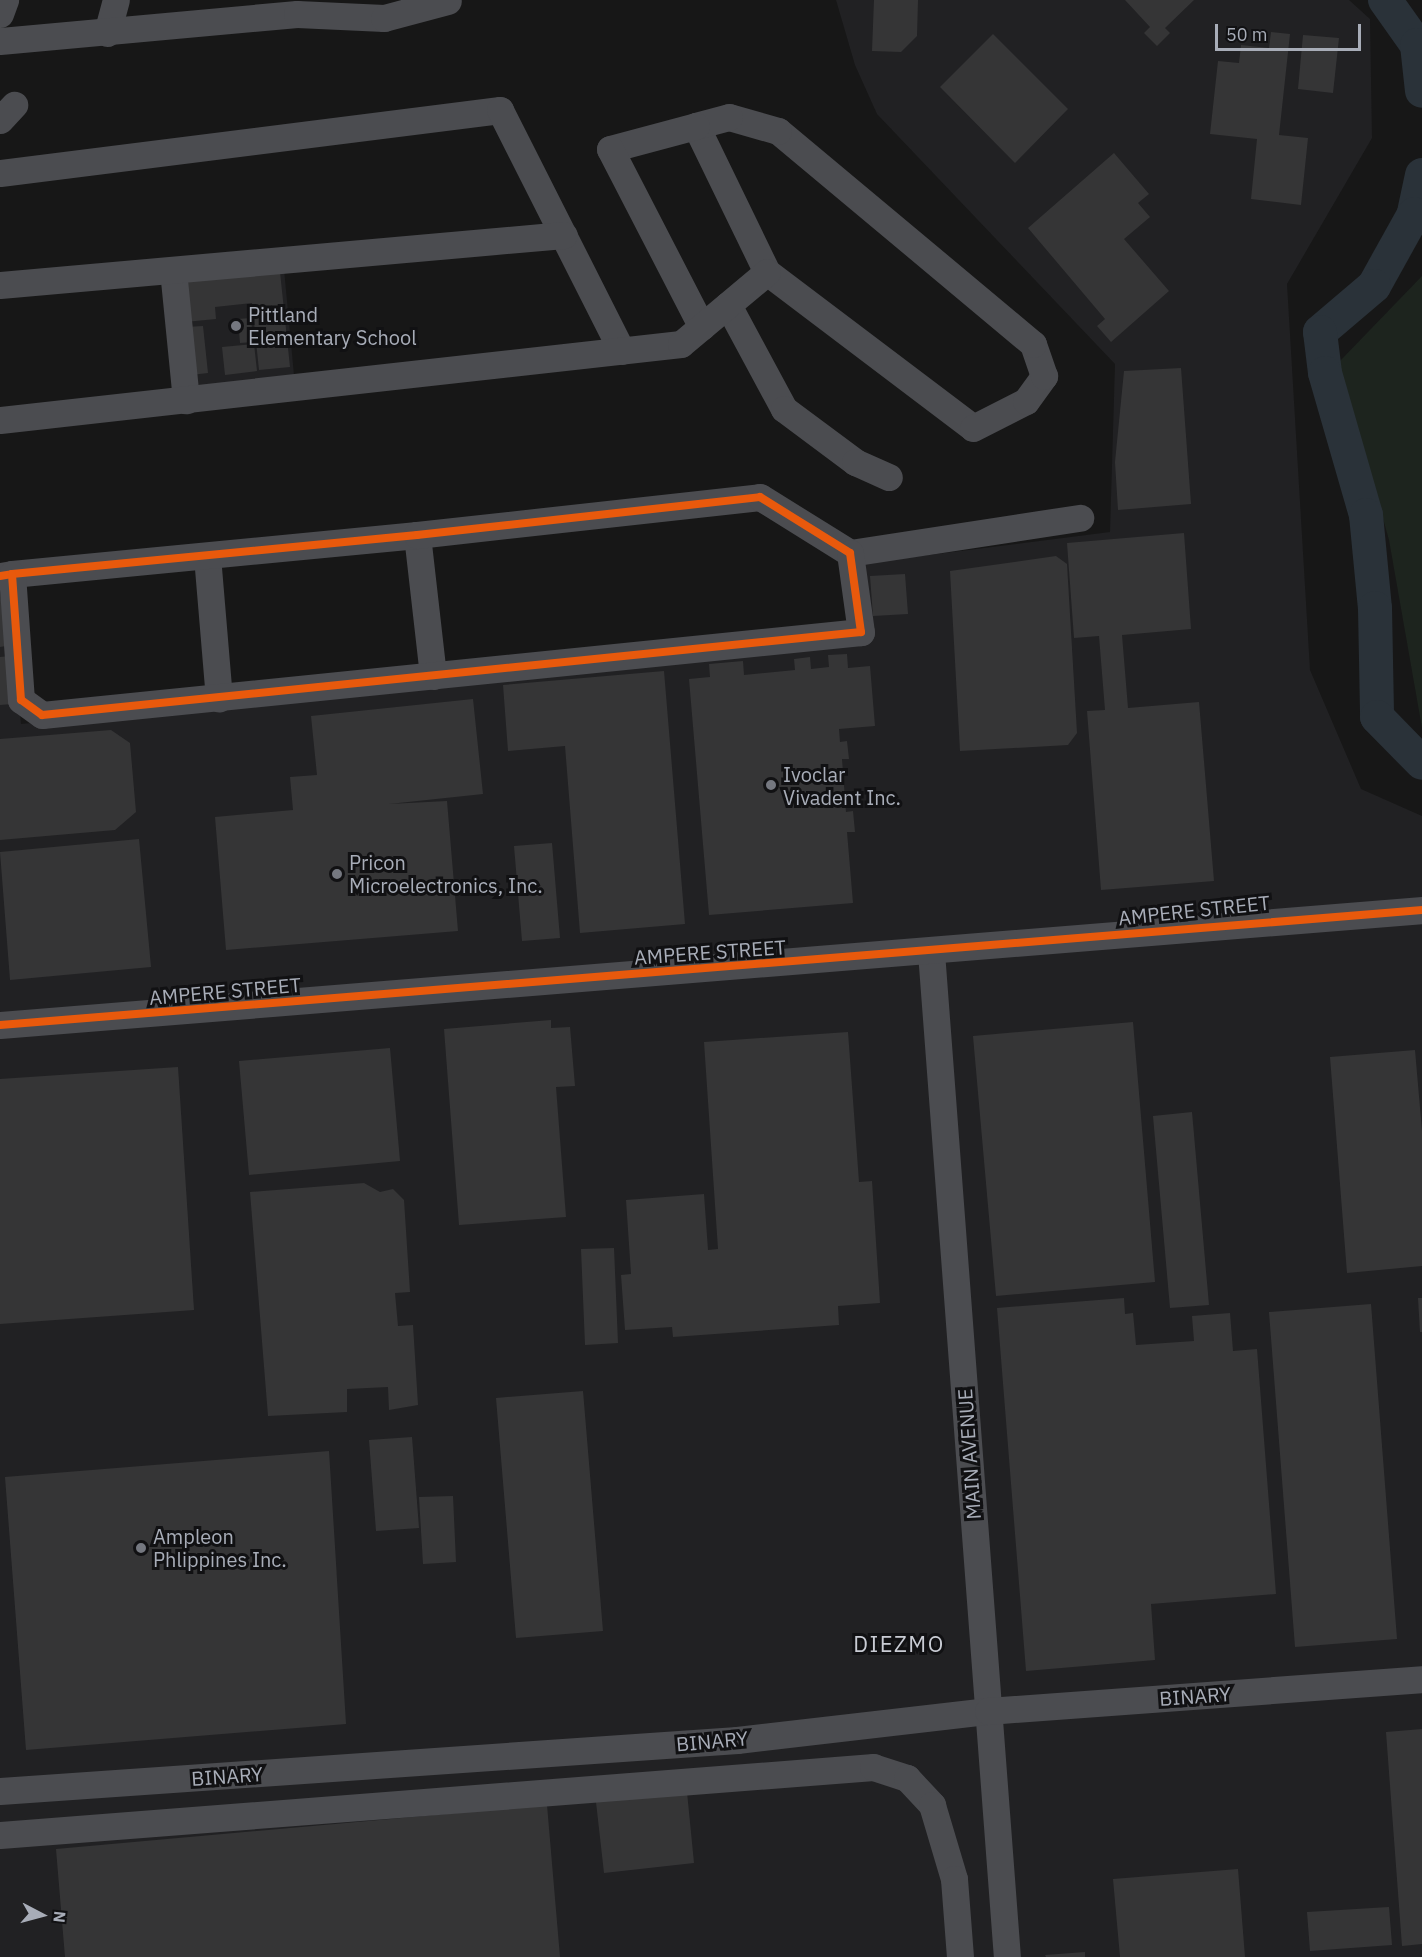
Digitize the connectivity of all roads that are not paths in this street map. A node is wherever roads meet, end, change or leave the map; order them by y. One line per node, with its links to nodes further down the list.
1 (5, 0): 7 (street)
2 (116, 0): 8 (street)
3 (448, 1): 5 (street)
4 (297, 7): 5 (street); 6 (street)
5 (384, 9)
6 (208, 11): 8 (street)
7 (0, 14)
8 (107, 33): 9 (street)
9 (0, 41)
10 (696, 126): 14 (street); 14 (street); 17 (street)
11 (0, 173): 12 (street)
12 (564, 235): 13 (street); 18 (street)
13 (172, 270): 15 (street); 19 (street)
14 (767, 272): 16 (street)
15 (0, 285)
16 (728, 304): 17 (street); 21 (street)
17 (702, 327): 18 (street)
18 (622, 351): 19 (street)
19 (186, 400): 20 (street)
20 (0, 420)
21 (889, 477)
22 (1080, 518): 24 (street)
23 (417, 535): 24 (street); 25 (street); 27 (street)
24 (850, 553): 27 (street)
25 (207, 556): 26 (street); 28 (street)
26 (6, 575): 28 (street)
27 (433, 676): 28 (street)
28 (219, 698)
29 (1422, 910): 30 (street, AMPERE STREET)
30 (930, 952): 31 (street, AMPERE STREET); 33 (street, MAIN AVENUE)
31 (0, 1025)
32 (1422, 1679): 33 (street, BINARY)
33 (988, 1712): 34 (street, BINARY); 37 (street, MAIN AVENUE)
34 (0, 1791)
35 (0, 1835): 36 (street)
36 (960, 1957)
37 (1007, 1957)

